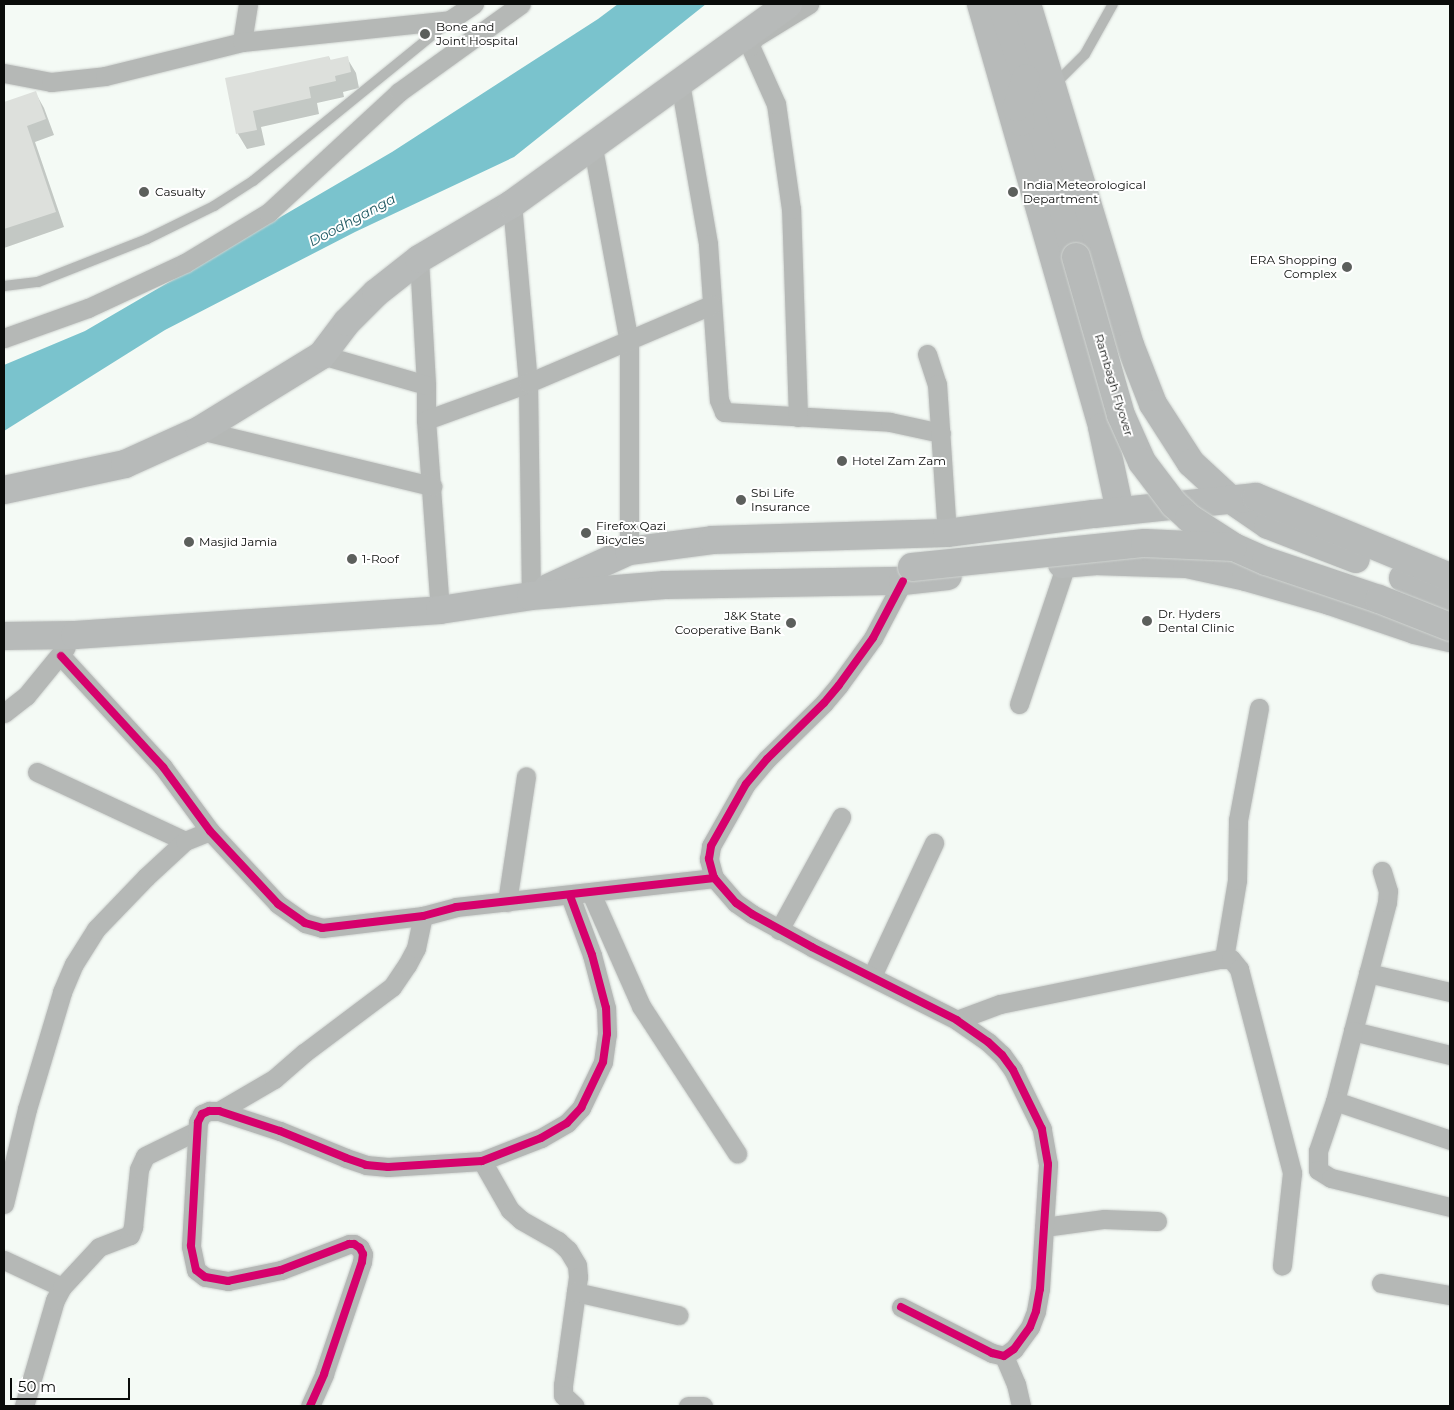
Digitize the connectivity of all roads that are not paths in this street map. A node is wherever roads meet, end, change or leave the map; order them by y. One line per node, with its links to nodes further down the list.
1 (248, 4): 11 (street)
2 (474, 4): 10 (street)
3 (521, 4): 21 (street)
4 (788, 4): 14 (main road)
5 (809, 4): 27 (street)
6 (981, 4): 34 (main road)
7 (1001, 4): 13 (main road, Rambagh Flyover)
8 (1027, 4): 15 (main road)
9 (1113, 4): 15 (lane)
10 (450, 20): 11 (street); 19 (lane)
11 (242, 42): 12 (street)
12 (4, 73)
13 (1026, 78): 15 (main road, Rambagh Flyover); 34 (main road)
14 (680, 83): 16 (main road); 20 (street)
15 (1044, 96): 33 (main road); 37 (main road, Rambagh Flyover, bridge)
16 (593, 148): 17 (main road); 22 (street)
17 (512, 204): 18 (main road); 25 (street)
18 (419, 260): 23 (main road); 26 (street)
19 (4, 286)
20 (711, 305): 22 (street); 27 (street)
21 (4, 338)
22 (629, 342): 25 (street); 38 (street)
23 (322, 354): 26 (street); 29 (main road)
24 (926, 354): 30 (street)
25 (528, 383): 28 (street); 43 (street)
26 (426, 385): 28 (street)
27 (798, 417): 30 (street)
28 (426, 420): 31 (street)
29 (200, 430): 31 (street); 32 (main road)
30 (941, 433): 36 (street)
31 (432, 486): 45 (street)
32 (4, 490)
33 (1230, 499): 34 (main road); 42 (main road); 44 (main road)
34 (1125, 511): 35 (main road)
35 (1025, 523): 36 (main road); 40 (main road)
36 (947, 534): 38 (main road)
37 (1234, 547): 41 (main road, bridge); 46 (main road, Rambagh Flyover, bridge)
38 (629, 551): 43 (main road)
39 (1066, 564): 40 (main road); 48 (main road); 50 (street)
40 (1034, 567): 41 (main road)
41 (907, 574): 43 (main road); 60 (street)
42 (1450, 577)
43 (531, 596): 45 (main road)
44 (1450, 598)
45 (440, 610): 49 (main road)
46 (1450, 626)
47 (4, 636): 49 (main road)
48 (1450, 638)
49 (68, 645): 52 (street); 56 (street)
50 (1019, 704)
51 (1259, 708): 66 (street)
52 (4, 713)
53 (37, 772): 57 (street)
54 (526, 776): 63 (street)
55 (841, 817): 65 (street)
56 (210, 830): 57 (street); 64 (street)
57 (185, 841): 79 (street)
58 (934, 842): 68 (street)
59 (1382, 870): 67 (street)
60 (714, 878): 61 (street); 65 (street)
61 (591, 893): 62 (street); 77 (street)
62 (570, 896): 63 (street); 78 (street)
63 (507, 902): 64 (street)
64 (423, 916): 74 (street)
65 (778, 930): 68 (street)
66 (1224, 958): 70 (street); 84 (street)
67 (1368, 973): 69 (street); 71 (street)
68 (872, 976): 70 (street)
69 (1450, 992)
70 (957, 1020): 82 (street)
71 (1353, 1031): 72 (street); 73 (street)
72 (1450, 1055)
73 (1335, 1101): 76 (street); 80 (street)
74 (219, 1111): 75 (street); 78 (street)
75 (196, 1131): 86 (street); 93 (street)
76 (1450, 1140)
77 (737, 1152)
78 (482, 1161): 87 (street)
79 (4, 1204)
80 (1450, 1207)
81 (1157, 1221): 82 (street)
82 (1044, 1227): 91 (street)
83 (4, 1260): 86 (street)
84 (1282, 1264)
85 (1381, 1283): 88 (street)
86 (62, 1287): 92 (street)
87 (576, 1292): 90 (street); 94 (street)
88 (1450, 1295)
89 (901, 1307): 91 (street)
90 (678, 1315)
91 (1004, 1356): 97 (street)
92 (24, 1406)
93 (310, 1406)
94 (576, 1406)
95 (688, 1406): 96 (street)
96 (703, 1406)
97 (1021, 1406)

